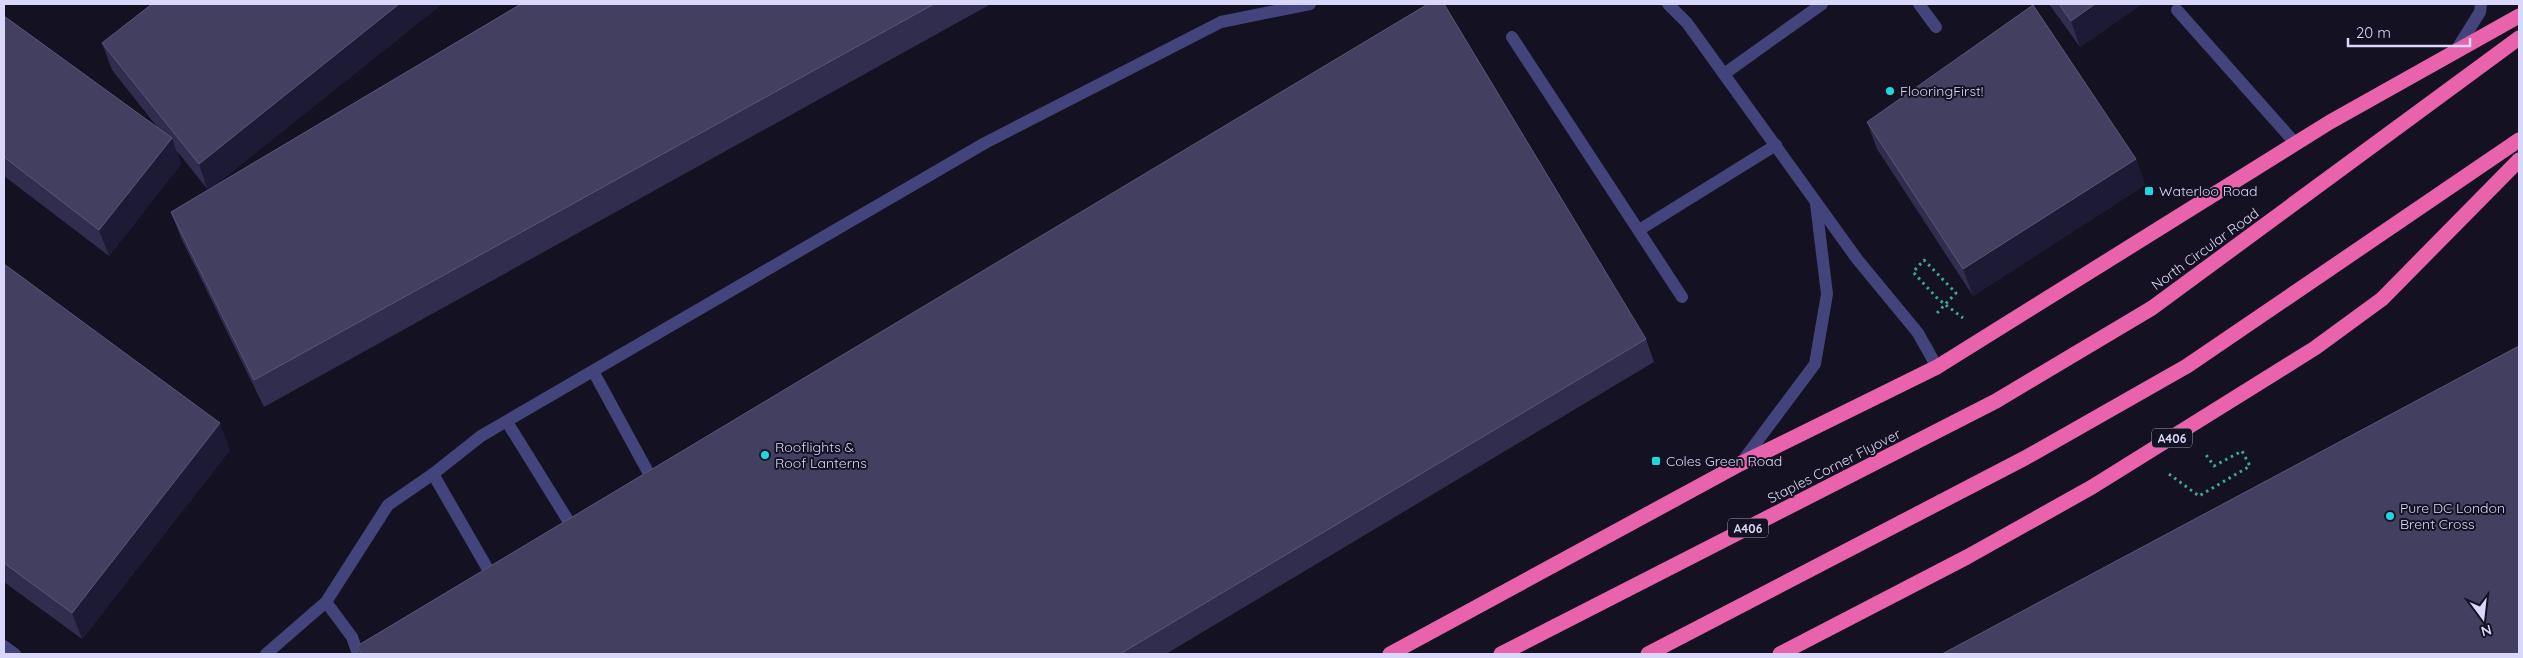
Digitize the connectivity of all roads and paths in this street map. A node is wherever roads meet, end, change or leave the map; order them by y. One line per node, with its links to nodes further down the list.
1 (1310, 4): 23 (street)
2 (1668, 4): 12 (street)
3 (1822, 4): 12 (street)
4 (1919, 4): 8 (street)
5 (2481, 4): 11 (street)
6 (2177, 10): 14 (street)
7 (2519, 16): 11 (highway)
8 (1936, 27)
9 (1512, 36): 18 (street)
10 (2519, 38): 24 (highway, North Circular Road / A406)
11 (2455, 52): 14 (highway)
12 (1724, 74): 15 (street)
13 (2519, 140): 40 (highway)
14 (2296, 144): 22 (highway)
15 (1776, 145): 17 (street); 18 (street)
16 (2519, 160): 41 (highway, A406)
17 (1816, 202): 21 (street); 27 (street)
18 (1638, 230): 19 (street)
19 (1682, 297)
20 (1938, 299): 21 (path)
21 (1918, 333): 22 (street)
22 (1937, 367): 27 (highway)
23 (593, 371): 25 (street); 29 (street)
24 (1996, 401): 39 (highway, Staples Corner Flyover / A406)
25 (507, 422): 28 (street); 31 (street)
26 (2224, 460): 30 (path)
27 (1740, 464): 38 (highway)
28 (434, 474): 32 (street); 33 (street)
29 (654, 483)
30 (2209, 490)
31 (574, 530)
32 (493, 578)
33 (326, 602): 36 (street); 37 (street)
34 (4, 646): 35 (street)
35 (15, 654)
36 (266, 654)
37 (358, 654)
38 (1390, 654)
39 (1501, 654)
40 (1648, 654)
41 (1780, 654)

